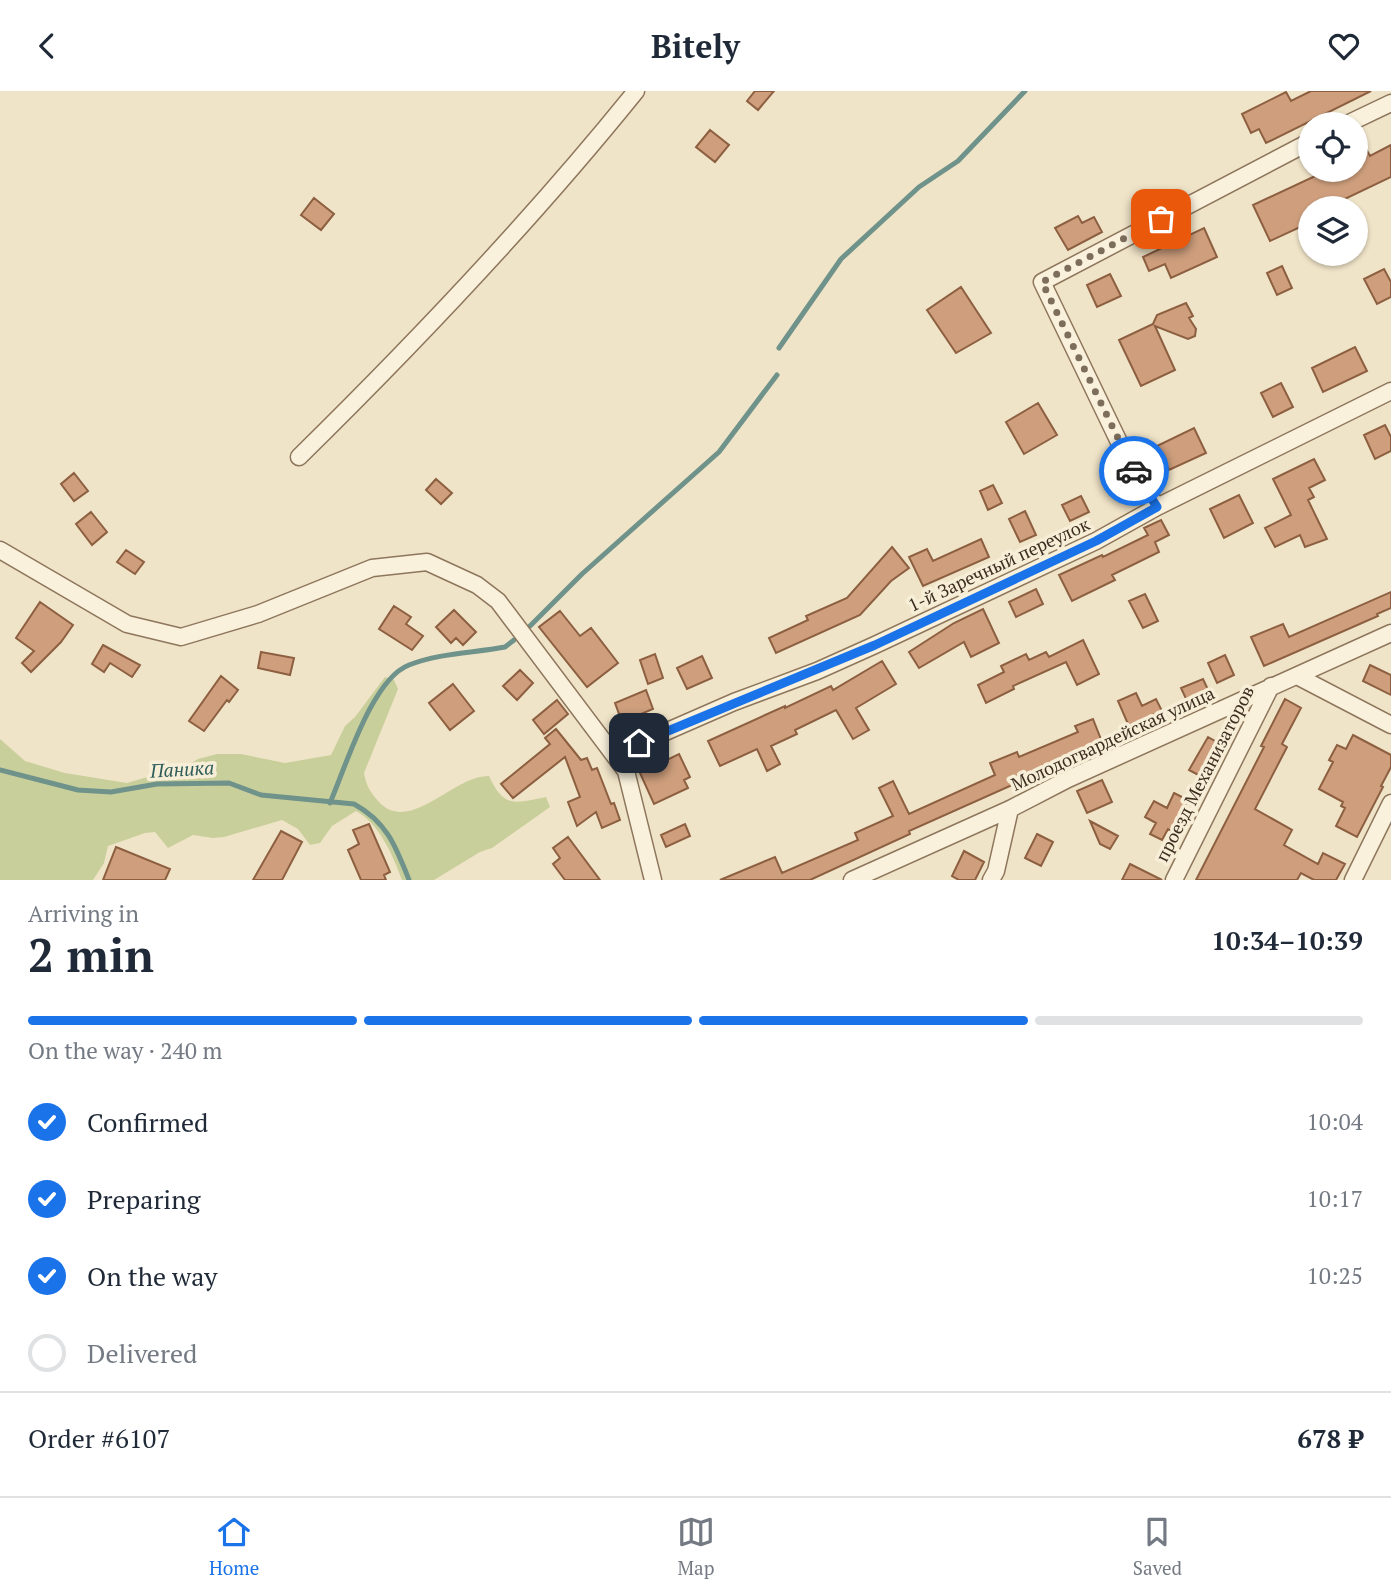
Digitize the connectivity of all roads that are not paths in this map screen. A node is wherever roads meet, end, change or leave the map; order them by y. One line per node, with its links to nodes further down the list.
1 (636, 91): 6 (street)
2 (1391, 103): 3 (street)
3 (1368, 114)
4 (1298, 148): 7 (street)
5 (1391, 391): 7 (street, 1-й Заречный переулок)
6 (299, 457)
7 (1157, 507): 13 (street, 1-й Заречный переулок)
8 (0, 550): 13 (street)
9 (1391, 633): 10 (street, Молодогвардейская улица)
10 (1297, 676): 11 (street, Молодогвардейская улица); 12 (street)
11 (1272, 686): 15 (street, Молодогвардейская улица); 19 (street, проезд Механизаторов)
12 (1391, 725)
13 (615, 754): 16 (street)
14 (1391, 803): 20 (street)
15 (1010, 809): 17 (street, Молодогвардейская улица); 18 (street)
16 (653, 880)
17 (852, 880)
18 (991, 880)
19 (1174, 880)
20 (1353, 880)

